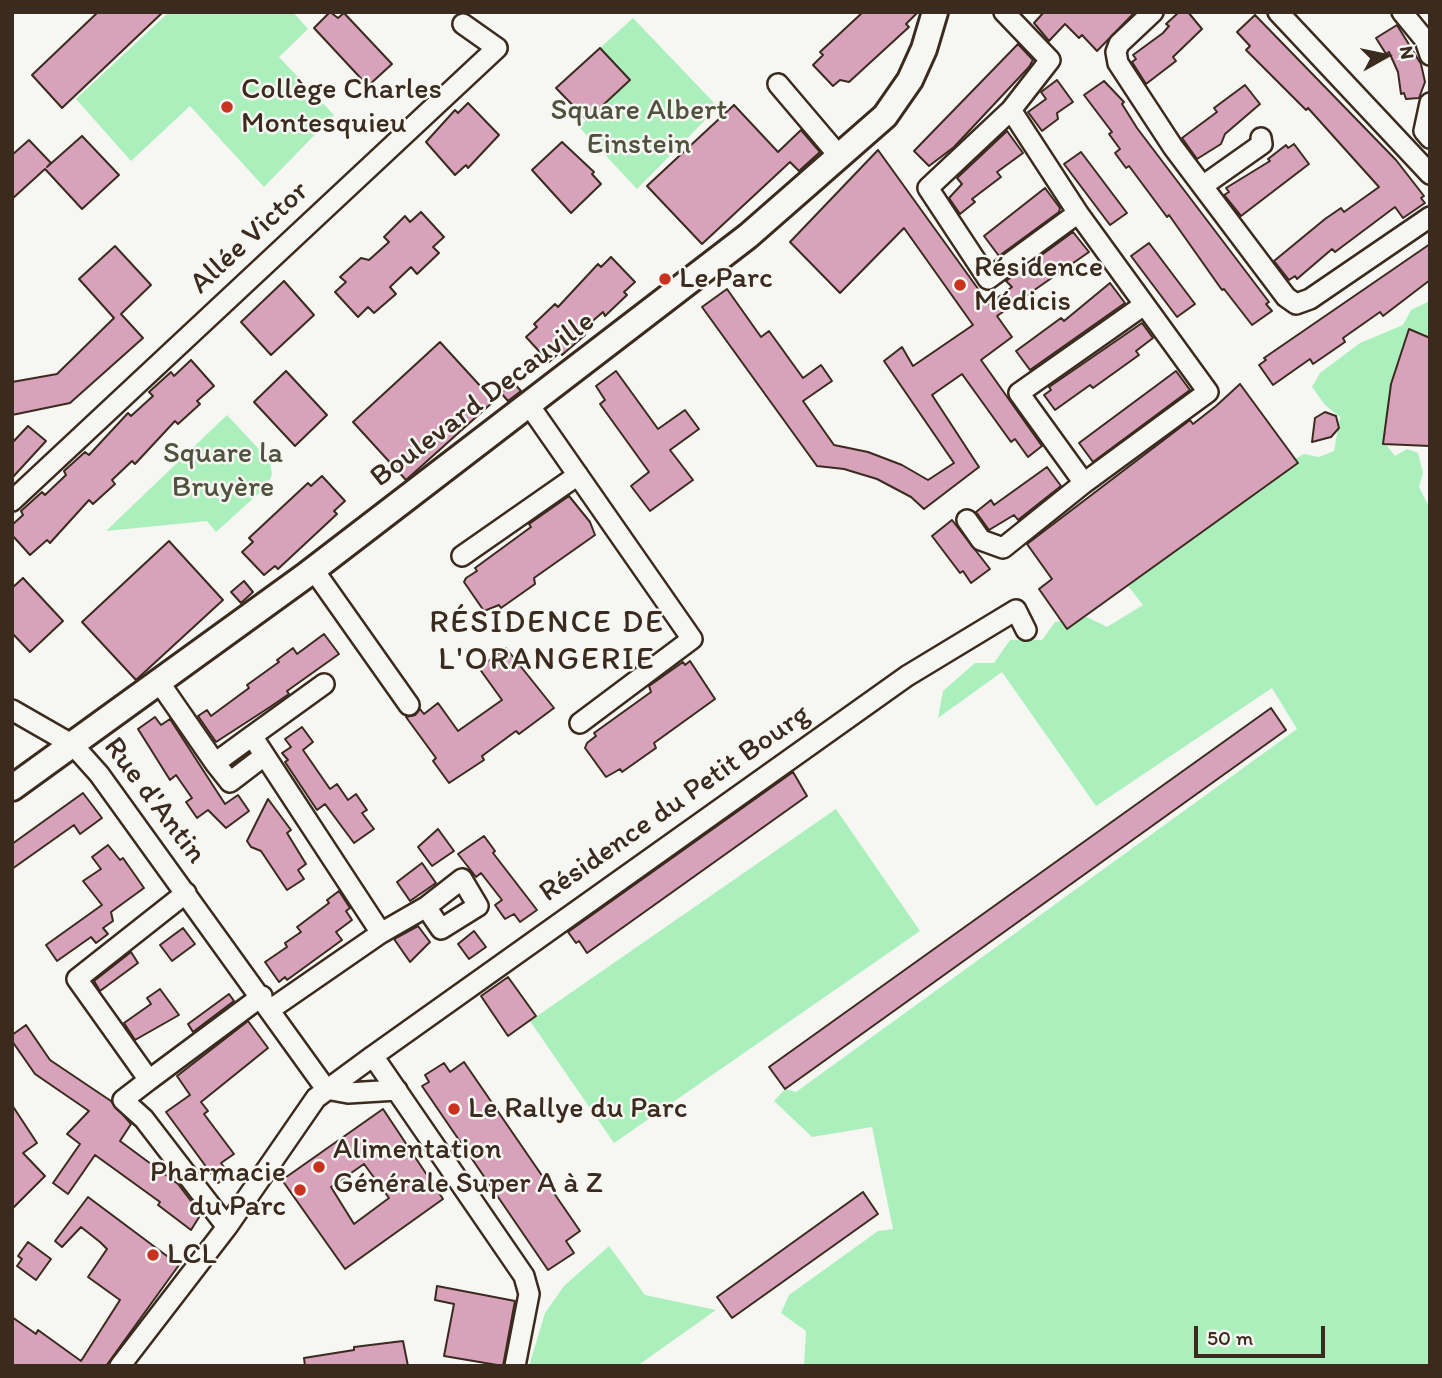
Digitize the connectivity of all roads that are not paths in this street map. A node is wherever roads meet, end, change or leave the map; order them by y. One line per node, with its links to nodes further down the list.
1 (1004, 12): 10 (street)
2 (1153, 12): 15 (street)
3 (1278, 12): 14 (street)
4 (1402, 12): 7 (street)
5 (937, 13): 13 (street, Boulevard Decauville)
6 (463, 24): 22 (street, Allée Victor)
7 (1430, 55)
8 (778, 84): 13 (street)
9 (1430, 103): 12 (street)
10 (1011, 110): 16 (street); 16 (street)
11 (1261, 138): 15 (street)
12 (1430, 138)
13 (840, 157): 19 (street, Boulevard Decauville)
14 (1430, 174)
15 (1204, 185): 17 (street)
16 (1078, 213): 18 (street)
17 (1430, 217)
18 (1144, 305): 21 (street); 21 (street)
19 (529, 405): 20 (street); 25 (street, Boulevard Decauville)
20 (578, 475): 24 (street); 31 (street)
21 (1084, 483): 23 (street)
22 (12, 501)
23 (967, 520)
24 (462, 556)
25 (313, 569): 27 (street, Boulevard Decauville); 29 (street)
26 (1026, 630): 41 (street, Résidence du Petit Bourg)
27 (159, 682): 33 (street, Boulevard Decauville); 35 (street)
28 (324, 684): 32 (street)
29 (409, 705)
30 (12, 710): 33 (street, Rue d'Antin)
31 (580, 723)
32 (252, 736): 34 (street); 35 (street)
33 (74, 745): 36 (street, Boulevard Decauville); 37 (street, Rue d'Antin)
34 (264, 756): 35 (street); 39 (street)
35 (215, 763)
36 (12, 788)
37 (186, 893): 40 (street, Rue d'Antin); 42 (street, Rue d'Antin)
38 (426, 907): 39 (street)
39 (381, 933): 40 (street)
40 (266, 1003): 42 (street); 43 (street, Rue d'Antin)
41 (373, 1056): 43 (street, Résidence du Petit Bourg); 44 (street)
42 (149, 1080): 45 (street)
43 (326, 1089): 44 (street); 45 (street, Résidence du Petit Bourg)
44 (397, 1090): 47 (street)
45 (227, 1227): 46 (street, Résidence du Petit Bourg)
46 (120, 1366)
47 (515, 1366)

